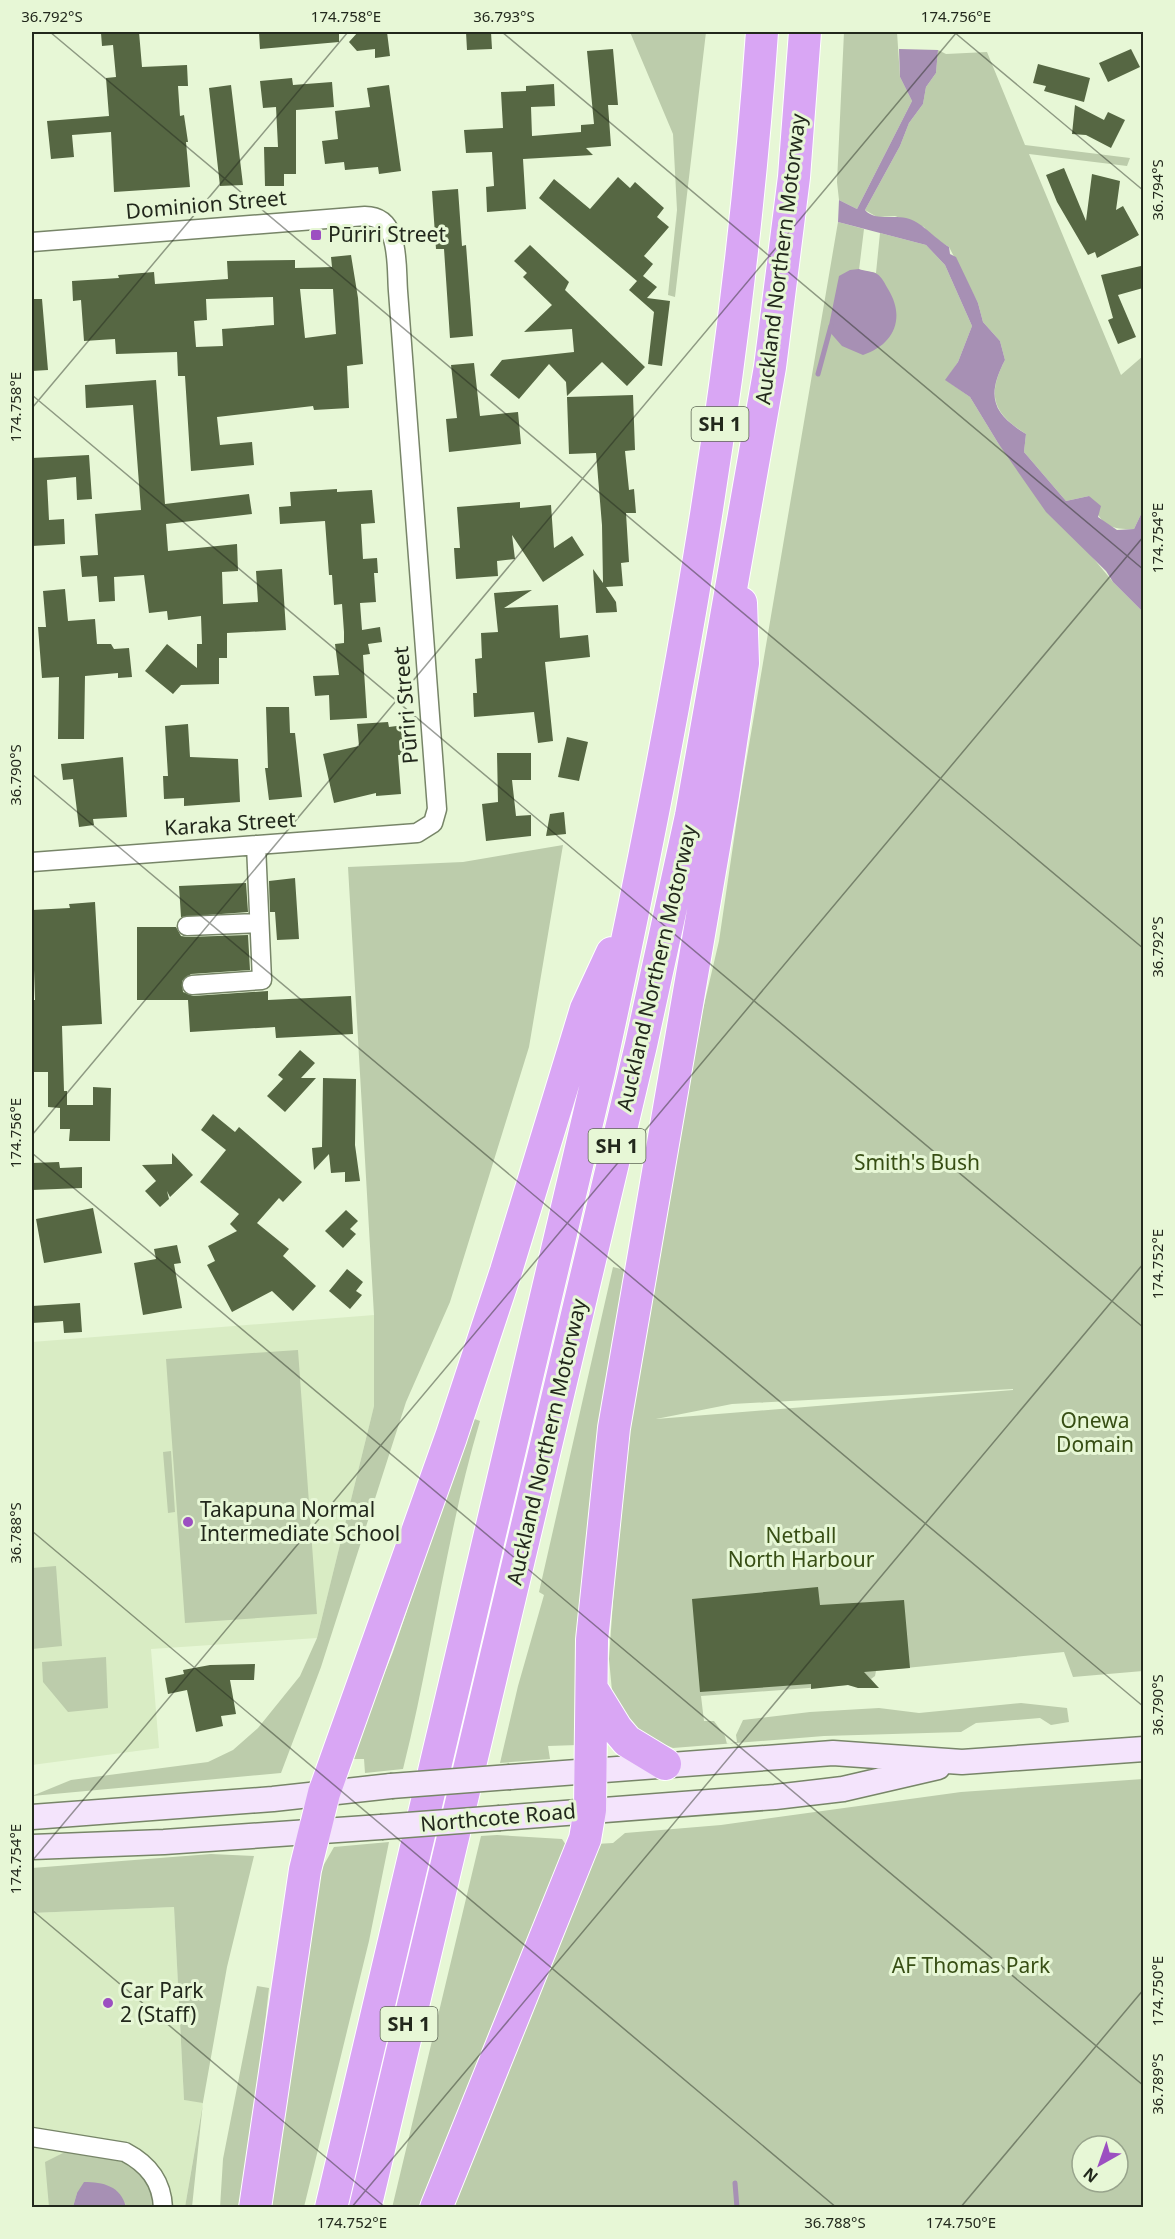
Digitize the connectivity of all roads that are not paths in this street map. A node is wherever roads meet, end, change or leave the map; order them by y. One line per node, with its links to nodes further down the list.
1 (762, 32): 9 (highway, Auckland Northern Motorway / SH 1)
2 (805, 32): 5 (highway, Auckland Northern Motorway / SH 1)
3 (383, 223): 4 (street, Dominion Street); 6 (street, Pūriri Street)
4 (32, 242)
5 (740, 530): 13 (highway); 27 (highway, Auckland Northern Motorway / SH 1)
6 (430, 826): 7 (street, Karaka Street)
7 (256, 845): 8 (street, Karaka Street); 10 (street)
8 (32, 862)
9 (636, 903): 18 (highway); 26 (highway, Auckland Northern Motorway / SH 1)
10 (259, 924): 11 (street); 12 (street)
11 (187, 926)
12 (192, 985)
13 (592, 1689): 16 (highway); 17 (highway)
14 (1143, 1749): 15 (main road, Northcote Road)
15 (962, 1762): 16 (main road, Northcote Road); 19 (main road, Northcote Road)
16 (665, 1764): 17 (main road, Northcote Road)
17 (590, 1771): 18 (main road, Northcote Road, bridge); 19 (highway)
18 (317, 1794): 20 (main road, Northcote Road); 21 (highway)
19 (590, 1810): 21 (main road, Northcote Road, bridge); 28 (highway)
20 (32, 1817)
21 (307, 1832): 22 (main road, Northcote Road); 25 (highway)
22 (32, 1847)
23 (32, 2137): 24 (street)
24 (163, 2208)
25 (255, 2208)
26 (331, 2208)
27 (365, 2208)
28 (436, 2208)

